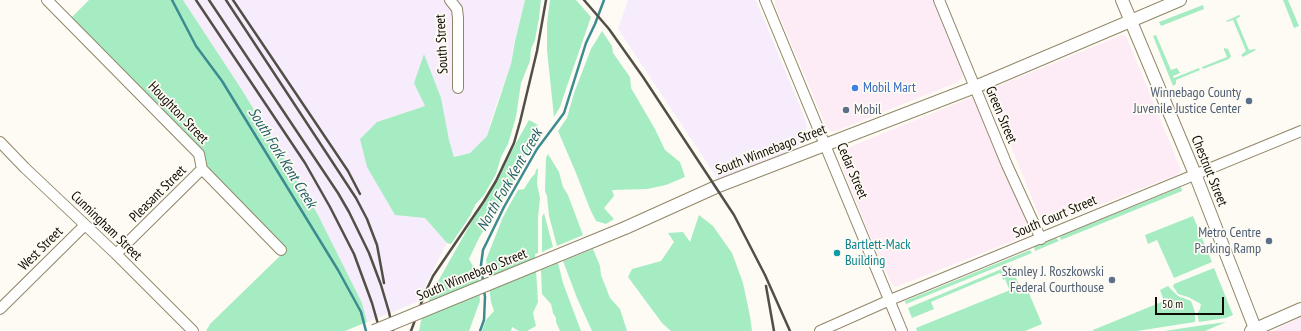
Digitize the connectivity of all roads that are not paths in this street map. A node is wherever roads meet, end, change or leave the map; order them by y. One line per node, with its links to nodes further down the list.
1 (47, 0): 13 (street, Houghton Street)
2 (450, 0): 9 (street, South Street)
3 (765, 0): 12 (street, Cedar Street)
4 (939, 0): 8 (street, Green Street)
5 (1122, 0): 7 (main road, Chestnut Street)
6 (1180, 0): 7 (main road, South Winnebago Street)
7 (1130, 20): 8 (main road, South Winnebago Street); 14 (main road, Chestnut Street)
8 (975, 87): 12 (main road, South Winnebago Street); 16 (street, Green Street)
9 (458, 88)
10 (1301, 131): 14 (street, South Court Street)
11 (0, 142): 15 (street, Cunningham Street)
12 (826, 145): 19 (street, Cedar Street); 24 (main road, South Winnebago Street, bridge)
13 (202, 169): 17 (street, Houghton Street); 18 (street, Pleasant Street)
14 (1195, 174): 16 (street, South Court Street); 22 (main road, Chestnut Street)
15 (85, 225): 18 (street, Cunningham Street); 20 (street, West Street)
16 (1041, 239): 19 (street, South Court Street)
17 (281, 250)
18 (116, 254): 23 (street, Cunningham Street)
19 (890, 300): 25 (street, South Court Street); 26 (street, Cedar Street)
20 (0, 309)
21 (1301, 309): 22 (main road)
22 (1254, 330)
23 (193, 331)
24 (374, 331)
25 (820, 331)
26 (902, 331)

